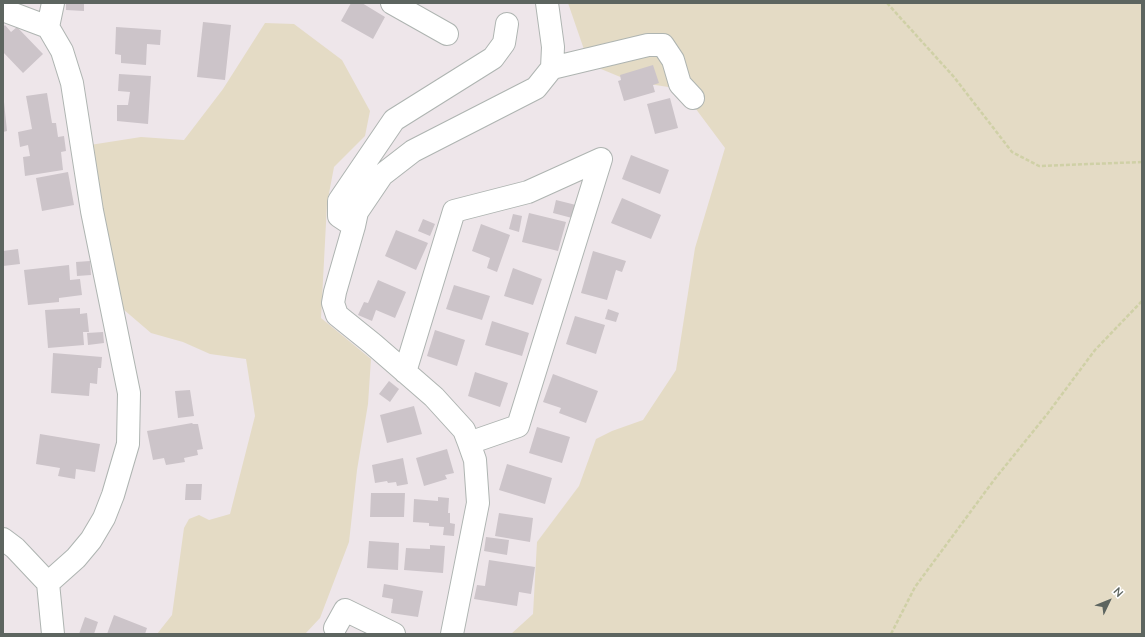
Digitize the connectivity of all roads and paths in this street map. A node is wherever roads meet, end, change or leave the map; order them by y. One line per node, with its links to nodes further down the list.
1 (53, 3): 7 (street)
2 (392, 3): 8 (street)
3 (547, 3): 9 (street)
4 (887, 3): 11 (path)
5 (3, 10): 7 (street)
6 (507, 24): 12 (street)
7 (48, 27): 17 (street)
8 (447, 34)
9 (552, 68): 10 (street); 12 (street)
10 (693, 98)
11 (1142, 162)
12 (354, 226): 14 (street)
13 (1142, 301): 22 (path)
14 (405, 372): 15 (street); 15 (street)
15 (469, 443): 21 (street)
16 (3, 539): 17 (street)
17 (48, 583): 19 (street)
18 (334, 628): 20 (street)
19 (53, 634)
20 (394, 634)
21 (452, 634)
22 (890, 634)

